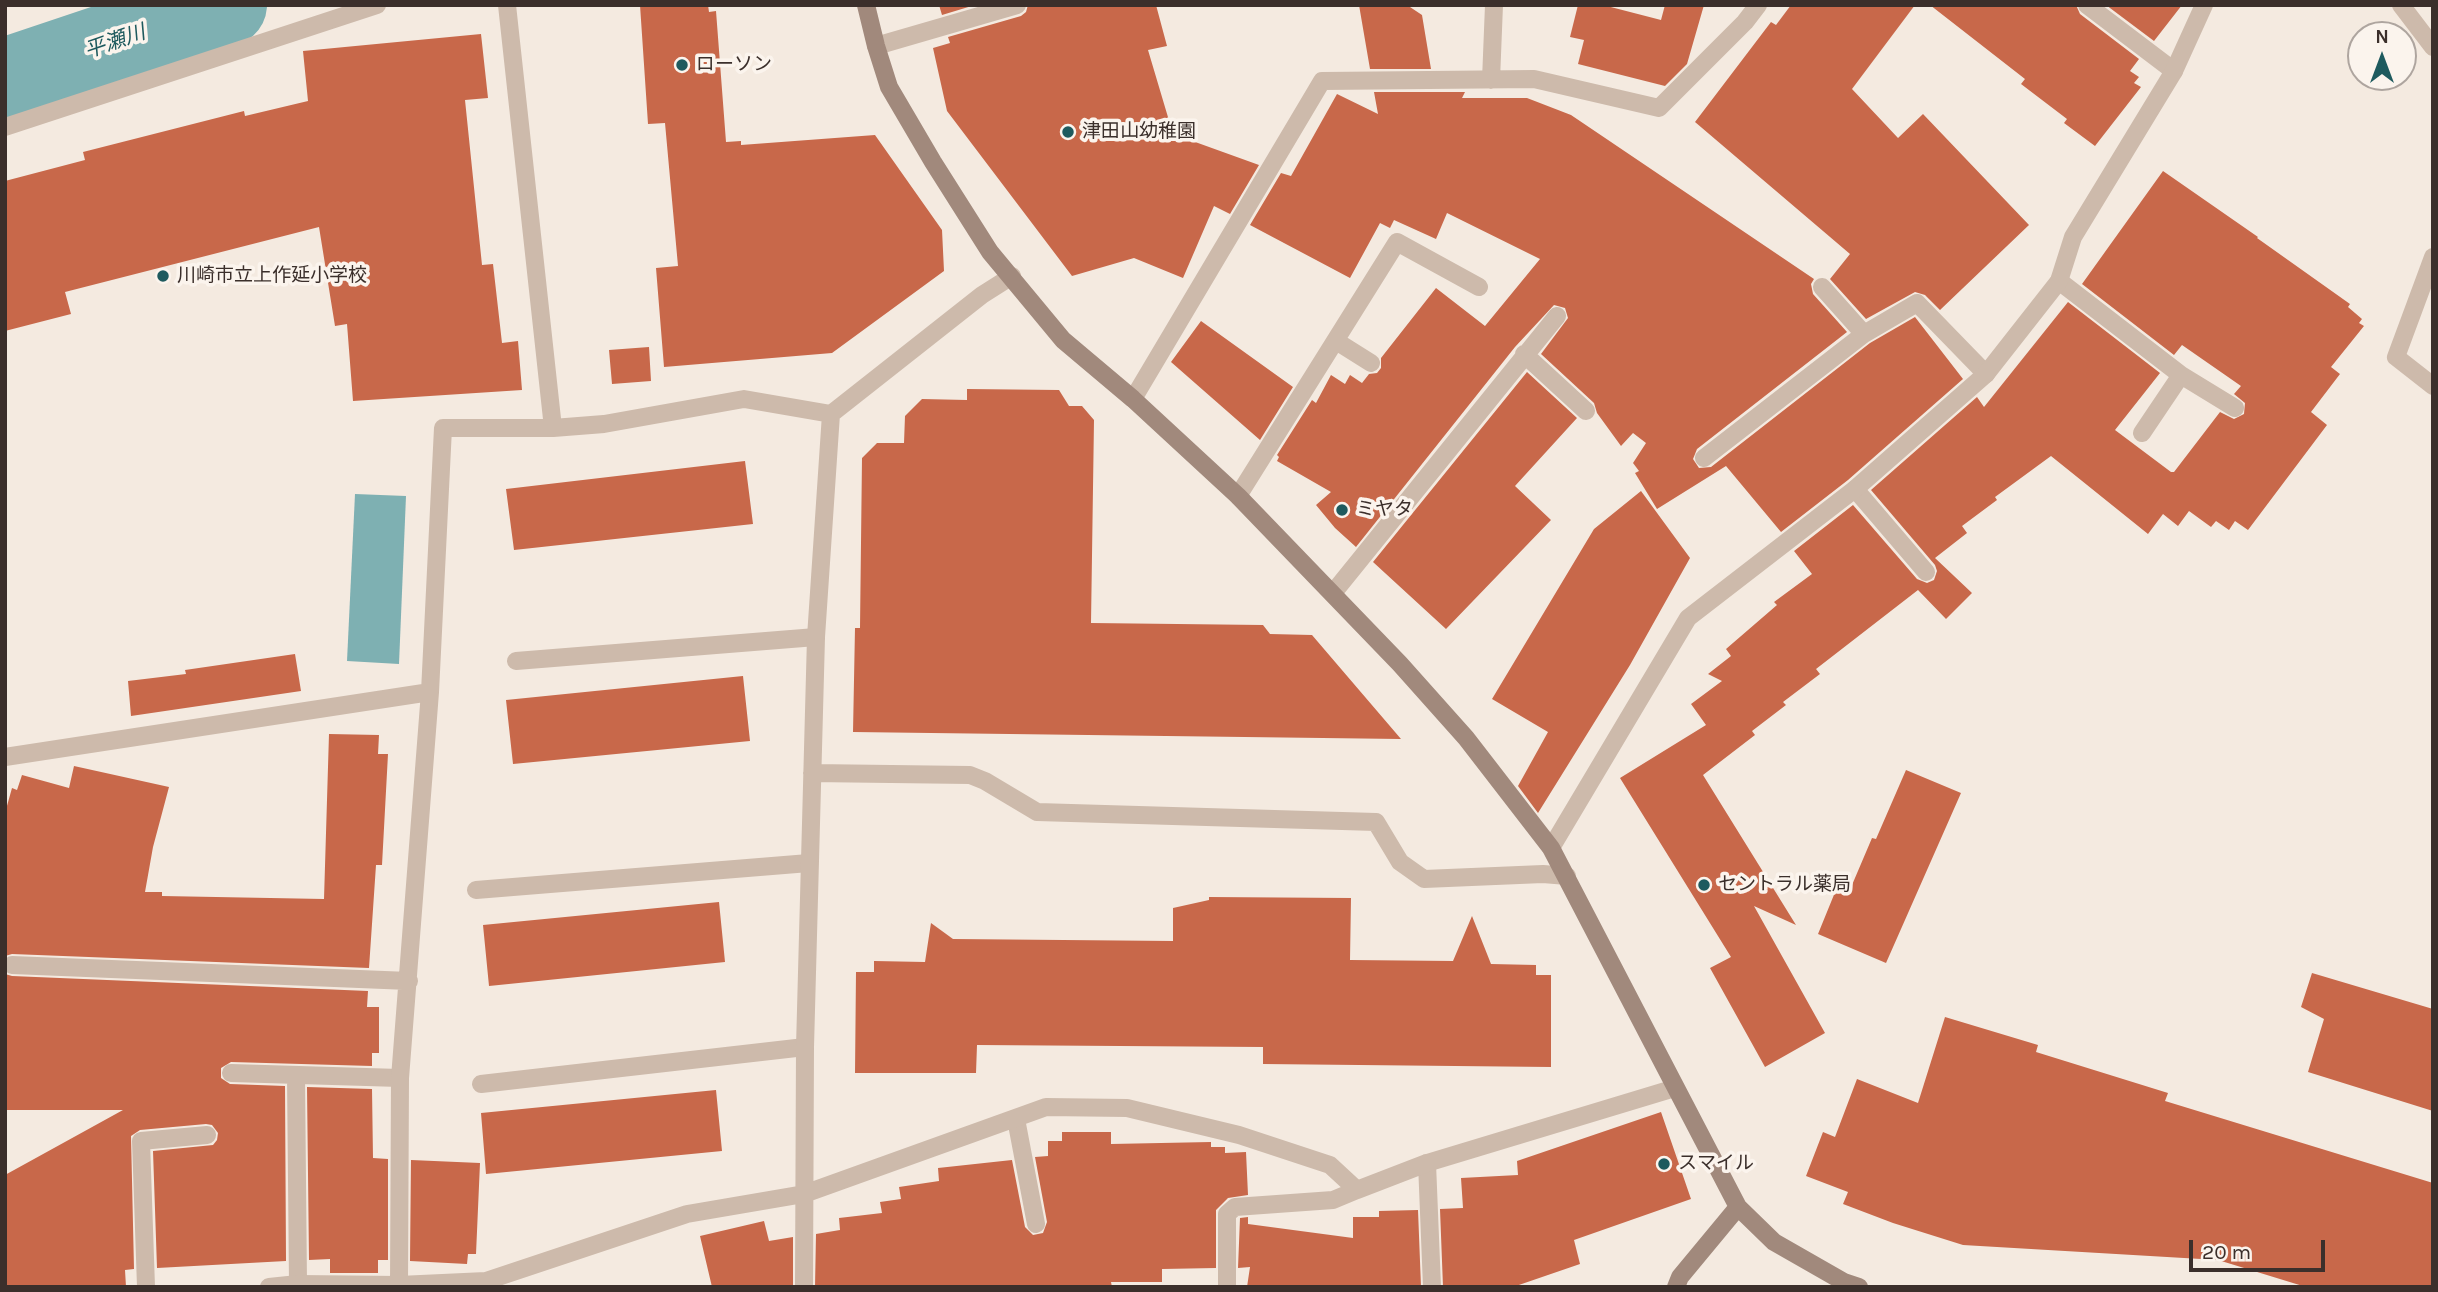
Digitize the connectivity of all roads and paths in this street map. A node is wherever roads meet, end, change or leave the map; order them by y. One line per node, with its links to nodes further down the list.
1 (377, 5): 14 (street)
2 (507, 5): 32 (street)
3 (866, 5): 10 (street)
4 (1017, 5): 10 (street)
5 (1494, 5): 13 (street)
6 (1758, 5): 13 (street)
7 (2087, 5): 12 (street)
8 (2204, 5): 12 (street)
9 (2401, 5): 11 (street)
10 (876, 46): 16 (street)
11 (2433, 47)
12 (2174, 71): 17 (street)
13 (1491, 80): 28 (street)
14 (5, 127)
15 (2433, 257): 27 (street)
16 (1012, 276): 28 (street); 31 (street)
17 (2059, 281): 25 (street); 26 (street)
18 (1479, 287): 22 (street)
19 (1822, 287): 21 (street)
20 (1557, 316): 23 (street)
21 (1864, 334): 25 (street); 34 (street)
22 (1336, 341): 24 (street); 36 (street)
23 (1524, 354): 30 (street); 38 (street)
24 (1371, 363)
25 (1986, 374): 35 (street)
26 (2181, 375): 29 (street); 33 (street)
27 (2433, 386)
28 (1133, 399): 36 (street)
29 (2235, 408)
30 (1586, 411)
31 (831, 414): 32 (street); 39 (street)
32 (553, 428): 41 (street)
33 (2142, 433)
34 (1704, 458)
35 (1855, 489): 37 (street); 44 (street)
36 (1238, 496): 38 (street)
37 (1926, 572)
38 (1333, 593): 44 (street)
39 (816, 637): 40 (street); 43 (street)
40 (516, 661)
41 (430, 692): 42 (street); 49 (street)
42 (5, 757)
43 (813, 773): 45 (street); 46 (street)
44 (1551, 848): 46 (street)
45 (809, 863): 47 (street); 50 (street)
46 (1567, 876): 55 (street)
47 (476, 890)
48 (12, 965): 49 (street)
49 (409, 981): 53 (street)
50 (805, 1047): 54 (street); 60 (street)
51 (231, 1073): 52 (street)
52 (296, 1076): 53 (street); 63 (street)
53 (400, 1078): 64 (street)
54 (481, 1084)
55 (1675, 1088): 58 (street); 61 (street)
56 (1016, 1119): 59 (street); 60 (street); 62 (street)
57 (207, 1135): 65 (street)
58 (1427, 1163): 59 (street); 69 (street)
59 (1357, 1190): 68 (street)
60 (804, 1194): 64 (street); 67 (street)
61 (1738, 1207): 70 (street); 71 (street)
62 (1035, 1224)
63 (298, 1284): 64 (street); 66 (street)
64 (399, 1285)
65 (146, 1287)
66 (269, 1287)
67 (804, 1287)
68 (1227, 1287)
69 (1432, 1287)
70 (1676, 1287)
71 (1859, 1287)

